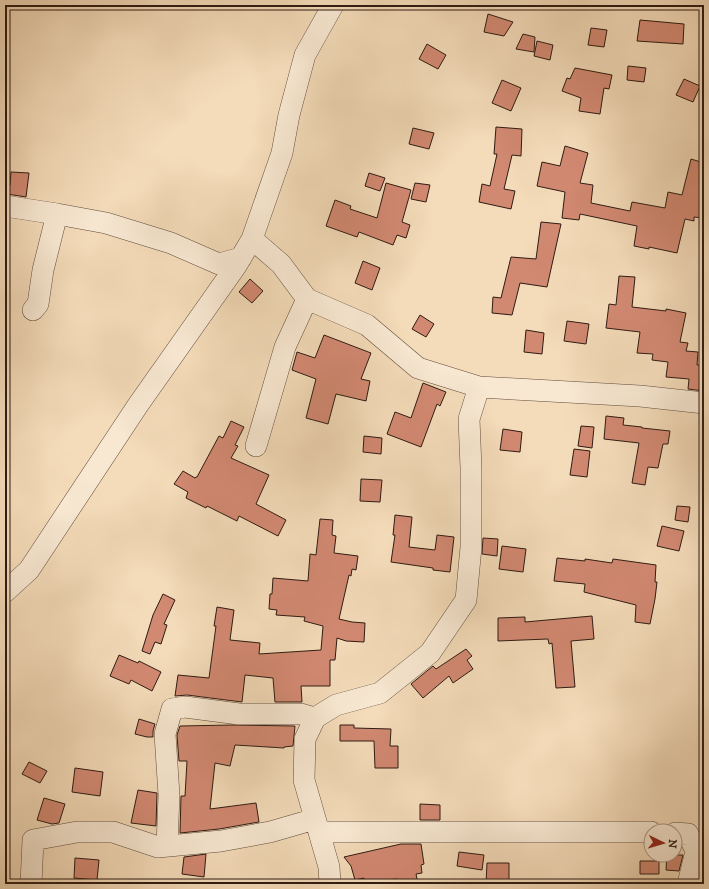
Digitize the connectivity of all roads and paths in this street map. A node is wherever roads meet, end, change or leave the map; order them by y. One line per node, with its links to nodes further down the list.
1 (333, 5): 4 (street)
2 (5, 206): 3 (street)
3 (57, 214): 5 (street); 7 (street)
4 (252, 239): 5 (street); 6 (street)
5 (241, 258): 11 (street)
6 (307, 299): 8 (street); 10 (street)
7 (33, 310)
8 (479, 387): 9 (street); 12 (street)
9 (704, 402)
10 (256, 446)
11 (5, 592)
12 (315, 718): 13 (street); 16 (street)
13 (317, 826): 14 (street); 16 (street); 18 (street)
14 (643, 832)
15 (683, 834): 19 (street)
16 (167, 846): 17 (street)
17 (31, 884)
18 (330, 884)
19 (688, 884)

